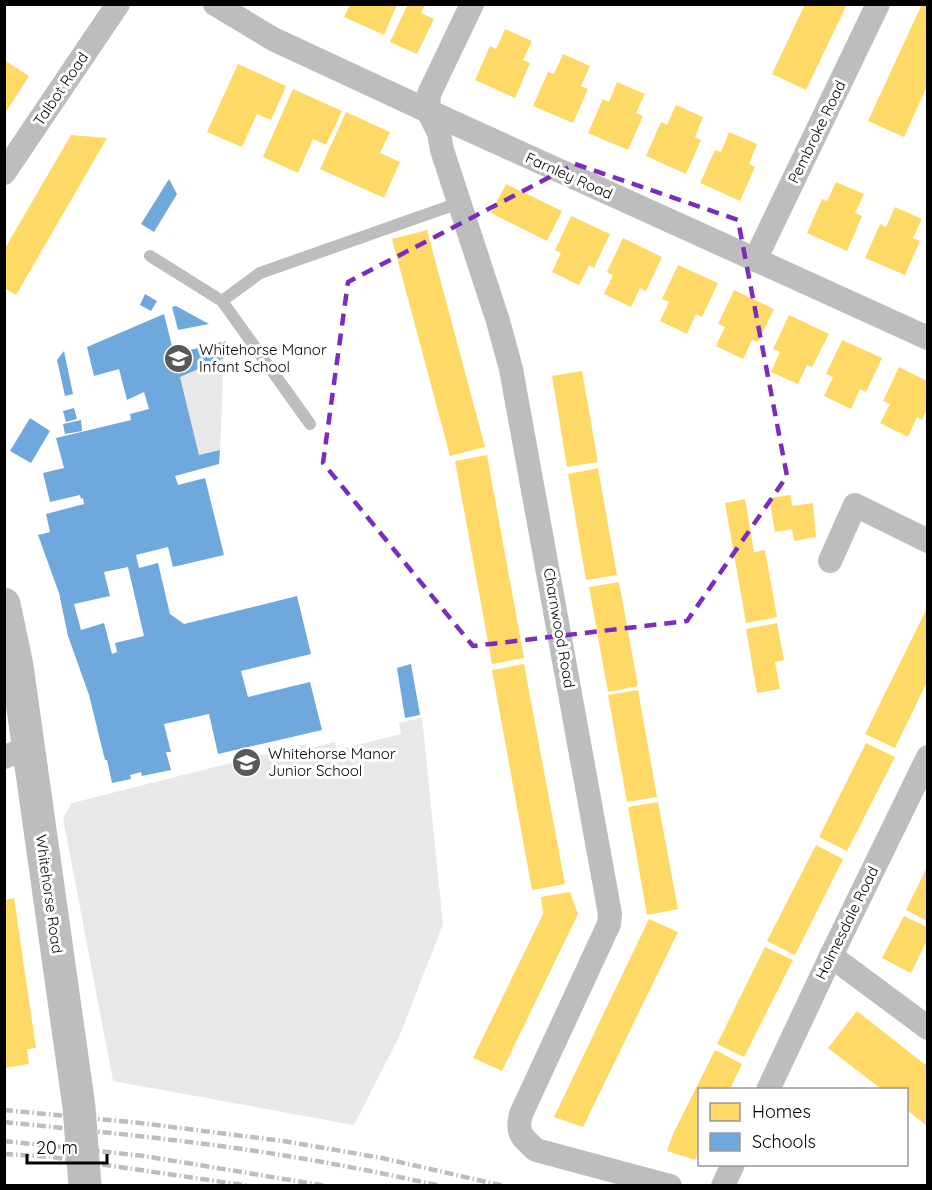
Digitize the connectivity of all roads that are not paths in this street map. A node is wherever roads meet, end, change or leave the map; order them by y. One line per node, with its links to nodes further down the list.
1 (118, 4): 6 (street, Talbot Road)
2 (215, 4): 5 (street, Farnley Road)
3 (472, 4): 5 (street)
4 (878, 4): 9 (street, Pembroke Road)
5 (428, 111): 7 (street, Charnwood Road); 9 (street, Farnley Road)
6 (4, 173)
7 (459, 203): 10 (lane); 23 (street, Charnwood Road)
8 (150, 256): 10 (lane)
9 (755, 260): 11 (street, Farnley Road)
10 (222, 301): 12 (lane)
11 (927, 338)
12 (310, 424)
13 (927, 541): 14 (street)
14 (830, 561)
15 (4, 604): 16 (main road, Whitehorse Road)
16 (17, 753): 22 (main road, Whitehorse Road)
17 (927, 757): 18 (street, Holmesdale Road)
18 (831, 956): 19 (street); 20 (street, Holmesdale Road)
19 (927, 1028)
20 (768, 1088)
21 (732, 1166): 24 (street)
22 (84, 1185)
23 (670, 1185)
24 (723, 1185)

